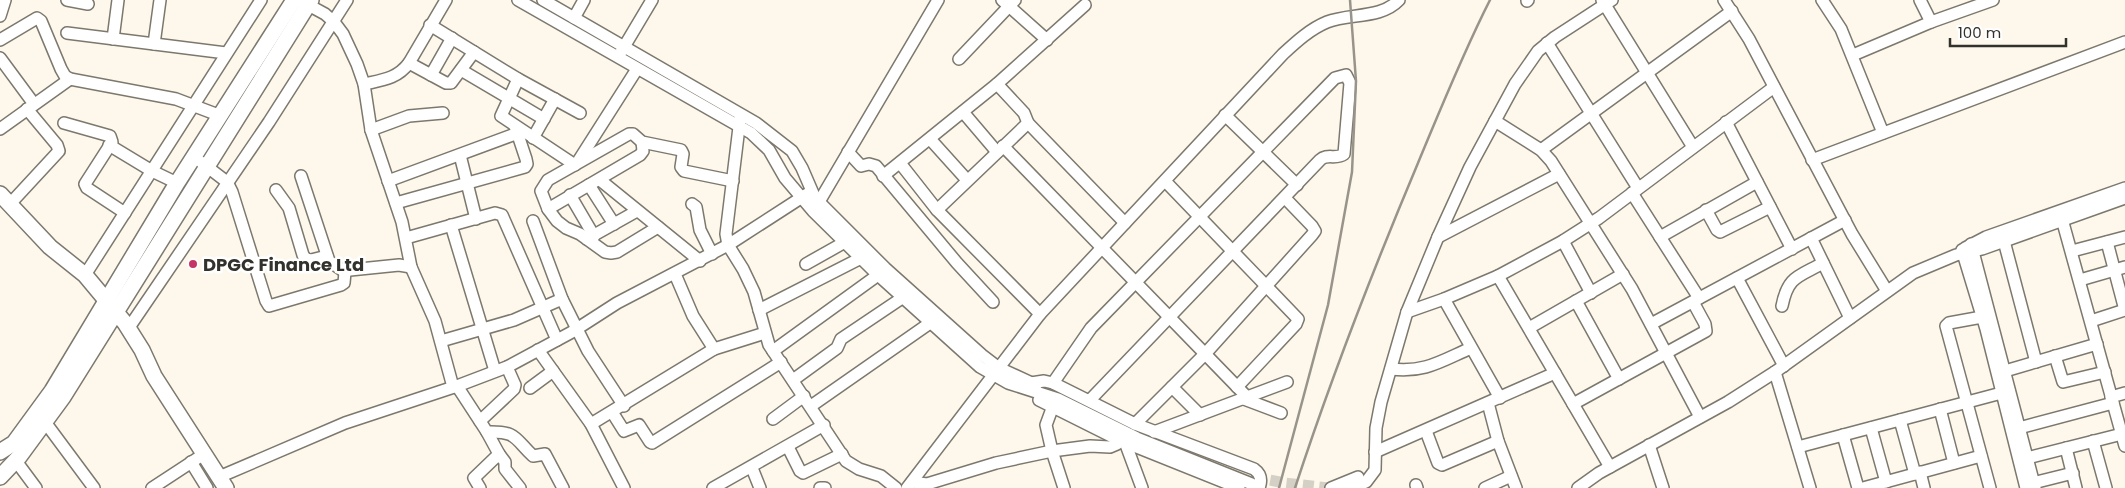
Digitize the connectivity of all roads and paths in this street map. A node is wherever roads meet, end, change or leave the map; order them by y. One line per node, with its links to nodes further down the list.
1 (5, 0): 26 (street)
2 (67, 0): 22 (street)
3 (118, 0): 33 (street)
4 (160, 0): 38 (street)
5 (252, 0): 25 (street)
6 (261, 0): 25 (street)
7 (348, 0): 28 (street)
8 (446, 0): 30 (street)
9 (518, 0): 41 (street)
10 (543, 0): 27 (street)
11 (584, 0): 27 (street)
12 (652, 0): 41 (street)
13 (938, 0): 82 (street)
14 (1400, 0): 63 (street)
15 (1724, 0): 24 (street)
16 (1822, 0): 42 (street)
17 (1920, 0): 29 (street)
18 (1993, 0): 29 (street)
19 (303, 1): 28 (street); 64 (main road); 86 (main road)
20 (1009, 2): 35 (street); 44 (street)
21 (1607, 2): 37 (street); 48 (street)
22 (88, 4)
23 (1085, 5): 35 (street)
24 (1732, 11): 48 (street); 54 (street)
25 (252, 14): 39 (street)
26 (0, 16)
27 (574, 18): 41 (street)
28 (334, 22): 52 (street); 98 (street)
29 (1932, 22): 42 (street)
30 (430, 25): 32 (street); 45 (street)
31 (67, 32): 33 (street)
32 (452, 38): 40 (street); 49 (street)
33 (113, 39): 38 (street)
34 (0, 40): 50 (street)
35 (1047, 40): 53 (street)
36 (2125, 42): 74 (street)
37 (1547, 43): 62 (street); 67 (street)
38 (154, 44): 39 (street)
39 (226, 52): 57 (street)
40 (474, 52): 47 (street); 51 (street)
41 (621, 53): 46 (street); 66 (street)
42 (1853, 55): 74 (street)
43 (0, 58): 58 (street)
44 (960, 59)
45 (409, 63): 49 (street); 52 (street)
46 (637, 69): 66 (street); 88 (street)
47 (461, 70): 49 (street); 55 (street)
48 (1648, 74): 62 (street); 79 (street)
49 (431, 76)
50 (70, 79): 57 (street); 58 (street)
51 (518, 79): 55 (street); 56 (street)
52 (364, 84): 73 (street)
53 (997, 84): 59 (street); 70 (street)
54 (1774, 87): 69 (street); 85 (street)
55 (508, 99): 65 (street); 72 (street)
56 (555, 100): 61 (street); 65 (street)
57 (194, 105): 64 (street); 89 (street)
58 (31, 107): 71 (street); 112 (street)
59 (963, 112): 76 (street); 80 (street)
60 (443, 113): 73 (street)
61 (580, 113)
62 (1591, 114): 81 (street); 107 (street)
63 (1226, 115): 83 (street); 97 (street)
64 (220, 116): 86 (main road)
65 (544, 118): 75 (street)
66 (740, 120): 96 (street); 106 (street); 109 (street)
67 (1495, 121): 81 (street); 134 (street)
68 (64, 122): 78 (street)
69 (1726, 122): 79 (street); 99 (street)
70 (1028, 123): 80 (street); 128 (street)
71 (0, 129)
72 (516, 129): 75 (street); 84 (street); 101 (street)
73 (371, 130): 95 (street)
74 (1883, 133): 85 (street)
75 (533, 138): 88 (street)
76 (930, 139): 87 (street); 94 (street)
77 (642, 142): 88 (street); 93 (street); 96 (street)
78 (110, 145): 89 (street); 121 (street)
79 (1693, 147): 107 (street)
80 (1000, 149): 94 (street); 143 (street)
81 (1541, 150): 90 (street)
82 (848, 152): 92 (street); 115 (street)
83 (1264, 152): 102 (street); 102 (street); 123 (street)
84 (460, 156): 95 (street); 101 (street)
85 (1812, 160): 125 (street)
86 (200, 162): 98 (street); 100 (main road); 177 (main road)
87 (900, 163): 92 (street); 118 (street)
88 (576, 164): 117 (street)
89 (152, 171): 100 (street); 121 (street)
90 (1559, 174): 127 (street); 134 (street)
91 (301, 176): 149 (street)
92 (884, 176): 174 (street)
93 (600, 180): 103 (street); 120 (street)
94 (967, 180): 118 (street)
95 (388, 181): 113 (street)
96 (733, 181): 142 (street)
97 (1165, 181): 123 (street); 128 (street)
98 (227, 182): 157 (street); 189 (street)
99 (1757, 182): 116 (street); 119 (street)
100 (177, 183): 177 (main road)
101 (467, 184): 113 (street); 124 (street)
102 (1297, 185): 110 (street)
103 (589, 186): 108 (street); 129 (street)
104 (2125, 188): 122 (street)
105 (276, 190): 149 (street)
106 (812, 191): 109 (street); 115 (street)
107 (1635, 191): 127 (street); 132 (street)
108 (570, 195): 117 (street); 133 (street)
109 (802, 198): 115 (street); 142 (street)
110 (1285, 198): 145 (street); 166 (street)
111 (2125, 198): 122 (street)
112 (5, 199): 154 (main road)
113 (396, 203): 136 (street)
114 (692, 204): 148 (street)
115 (816, 207): 140 (street); 211 (street)
116 (1770, 207): 119 (street); 144 (street)
117 (548, 209): 133 (street)
118 (937, 210): 181 (street)
119 (1706, 210): 132 (street)
120 (637, 211): 129 (street); 131 (street)
121 (125, 213): 160 (street)
122 (2061, 216): 139 (street); 146 (street); 147 (street)
123 (1200, 218): 145 (street); 165 (street)
124 (476, 219): 130 (street); 176 (street)
125 (1845, 220): 137 (street); 167 (street)
126 (534, 221): 170 (street)
127 (1591, 222): 138 (street); 159 (street)
128 (1125, 223): 143 (street)
129 (614, 224): 133 (street)
130 (451, 225): 136 (street); 191 (street)
131 (658, 227): 133 (street); 151 (street)
132 (1660, 236): 172 (street)
133 (590, 237)
134 (1438, 237): 180 (street)
135 (2125, 237): 141 (street)
136 (406, 238): 155 (street)
137 (1811, 238): 144 (street); 152 (street)
138 (1563, 241): 162 (street); 168 (street)
139 (2004, 241): 146 (street); 204 (street)
140 (844, 242): 150 (street); 153 (street)
141 (2107, 242): 147 (street); 156 (street)
142 (728, 245): 148 (street); 178 (street)
143 (1102, 247): 165 (street); 181 (street)
144 (1792, 249): 163 (street)
145 (1233, 251): 166 (street); 182 (street)
146 (1965, 251): 167 (street); 183 (street); 210 (street)
147 (2072, 251): 164 (street)
148 (712, 254): 151 (street)
149 (327, 256): 157 (street)
150 (861, 258): 161 (street); 178 (street)
151 (700, 261): 158 (street)
152 (1823, 263): 175 (street); 184 (street)
153 (806, 264)
154 (72, 266): 160 (main road); 177 (main road)
155 (411, 267): 157 (street); 194 (street)
156 (2120, 268): 164 (street); 179 (street)
157 (345, 272)
158 (675, 274): 190 (street); 196 (street)
159 (1623, 274): 168 (street); 187 (street)
160 (85, 275): 177 (main road)
161 (878, 275): 169 (street); 199 (street)
162 (1498, 276): 171 (street); 188 (street)
163 (1737, 278): 172 (street); 207 (street)
164 (2080, 280): 185 (street)
165 (1136, 283): 182 (street); 218 (street)
166 (1267, 286): 201 (street); 222 (street)
167 (1887, 291): 184 (street)
168 (1591, 292): 173 (street)
169 (902, 298): 186 (street); 216 (street)
170 (562, 299): 176 (street); 190 (street)
171 (1444, 299): 180 (street); 197 (street)
172 (1696, 300): 187 (street); 200 (street)
173 (1576, 301): 188 (street); 215 (street)
174 (992, 302)
175 (1782, 306)
176 (542, 308): 191 (street); 193 (street)
177 (109, 310): 189 (main road); 214 (main road); 244 (main road); 264 (main road)
178 (759, 310): 192 (street)
179 (2125, 310): 185 (street)
180 (1407, 312): 206 (street)
181 (1040, 314): 211 (street)
182 (1170, 317): 201 (street); 228 (street)
183 (1982, 317): 224 (street); 232 (street)
184 (1850, 318): 207 (street)
185 (2091, 321): 195 (street)
186 (930, 323): 211 (street); 230 (street)
187 (1651, 324): 200 (street)
188 (1529, 328): 213 (street)
189 (128, 329): 214 (main road)
190 (577, 329): 193 (street); 234 (street)
191 (482, 330): 194 (street); 209 (street)
192 (765, 333): 196 (street); 199 (street)
193 (556, 340): 198 (street)
194 (441, 341): 219 (street)
195 (2097, 344): 202 (street); 212 (street)
196 (714, 348): 234 (street)
197 (1472, 348): 206 (street); 227 (street)
198 (538, 350): 205 (street); 208 (street)
199 (773, 351): 203 (street)
200 (1666, 353): 215 (street); 240 (street)
201 (1205, 354): 221 (street); 222 (street)
202 (2055, 356): 204 (street); 212 (street)
203 (781, 362): 216 (street); 237 (street)
204 (2036, 362): 210 (street)
205 (507, 366): 209 (street); 243 (street)
206 (1391, 369): 265 (street)
207 (1779, 369): 240 (street); 261 (street)
208 (553, 370): 223 (street); 245 (street)
209 (495, 371): 219 (street)
210 (2005, 371): 224 (street)
211 (996, 372): 220 (street); 283 (street)
212 (2105, 372): 229 (street)
213 (1555, 373): 227 (street); 233 (street)
214 (154, 376): 269 (main road)
215 (1619, 379): 233 (street)
216 (793, 380): 230 (street)
217 (1287, 382): 226 (street)
218 (1053, 383): 220 (street); 228 (street)
219 (455, 387): 243 (street); 280 (street)
220 (1030, 387): 235 (street); 282 (street)
221 (1172, 387): 239 (street); 246 (street)
222 (1237, 387): 226 (street)
223 (530, 388)
224 (2006, 392): 232 (street); 249 (street); 285 (street)
225 (2125, 393): 229 (street)
226 (1246, 398): 238 (street); 239 (street)
227 (1500, 398): 231 (street)
228 (1090, 400): 246 (street)
229 (2112, 400): 249 (street); 253 (street)
230 (808, 401): 241 (street); 247 (street)
231 (1488, 402): 250 (street); 256 (street)
232 (1967, 402): 236 (street); 268 (street)
233 (1573, 404): 273 (street)
234 (624, 406): 237 (street)
235 (1053, 406): 255 (street); 263 (street)
236 (1940, 409): 242 (street); 272 (street)
237 (612, 412): 245 (street)
238 (1281, 413)
239 (1200, 415): 252 (street)
240 (1700, 417): 258 (street)
241 (773, 419)
242 (1900, 420): 248 (street); 275 (street)
243 (480, 421): 251 (street)
244 (45, 422): 271 (main road); 284 (street)
245 (591, 424): 292 (street)
246 (1135, 424): 252 (street)
247 (824, 425): 260 (street); 267 (street)
248 (1871, 428): 254 (street); 281 (street)
249 (2019, 428): 270 (street)
250 (1426, 431): 256 (street); 265 (street)
251 (487, 432): 266 (street); 291 (street)
252 (1154, 432): 282 (street)
253 (2122, 434): 257 (street); 259 (street)
254 (1843, 435): 261 (street); 308 (street)
255 (1122, 441): 263 (street); 299 (street); 300 (street)
256 (1498, 441): 277 (street)
257 (2093, 441): 262 (street); 313 (street)
258 (1649, 445): 273 (street); 306 (street)
259 (2125, 446)
260 (788, 447): 267 (street); 274 (street)
261 (1798, 447): 307 (street)
262 (2066, 448): 270 (street); 276 (street)
263 (1052, 451): 283 (street); 298 (street)
264 (0, 452)
265 (1376, 452): 279 (street)
266 (499, 454): 289 (street); 290 (street)
267 (842, 454): 297 (street)
268 (1981, 456): 272 (street); 311 (street)
269 (198, 458): 280 (main road); 287 (street); 288 (street)
270 (2027, 458): 285 (street)
271 (16, 461): 278 (main road); 286 (street)
272 (1954, 463): 275 (street)
273 (1610, 467): 305 (street)
274 (752, 468): 293 (street); 294 (street)
275 (1918, 473): 281 (street); 310 (street)
276 (2073, 473): 285 (street); 312 (street)
277 (1511, 476): 303 (street); 304 (street)
278 (0, 477)
279 (1370, 479): 301 (street); 302 (street)
280 (222, 482)
281 (1886, 482): 309 (street)
282 (1255, 483)
283 (910, 485)
284 (88, 486)
285 (2031, 486)
286 (36, 488)
287 (152, 488)
288 (207, 488)
289 (480, 488)
290 (520, 488)
291 (563, 488)
292 (624, 488)
293 (713, 488)
294 (760, 488)
295 (820, 488): 296 (street)
296 (826, 488)
297 (896, 488)
298 (1064, 488)
299 (1142, 488)
300 (1239, 488)
301 (1331, 488)
302 (1351, 488)
303 (1485, 488)
304 (1516, 488)
305 (1578, 488)
306 (1663, 488)
307 (1810, 488)
308 (1858, 488)
309 (1863, 488)
310 (1924, 488)
311 (1990, 488)
312 (2076, 488)
313 (2106, 488)

